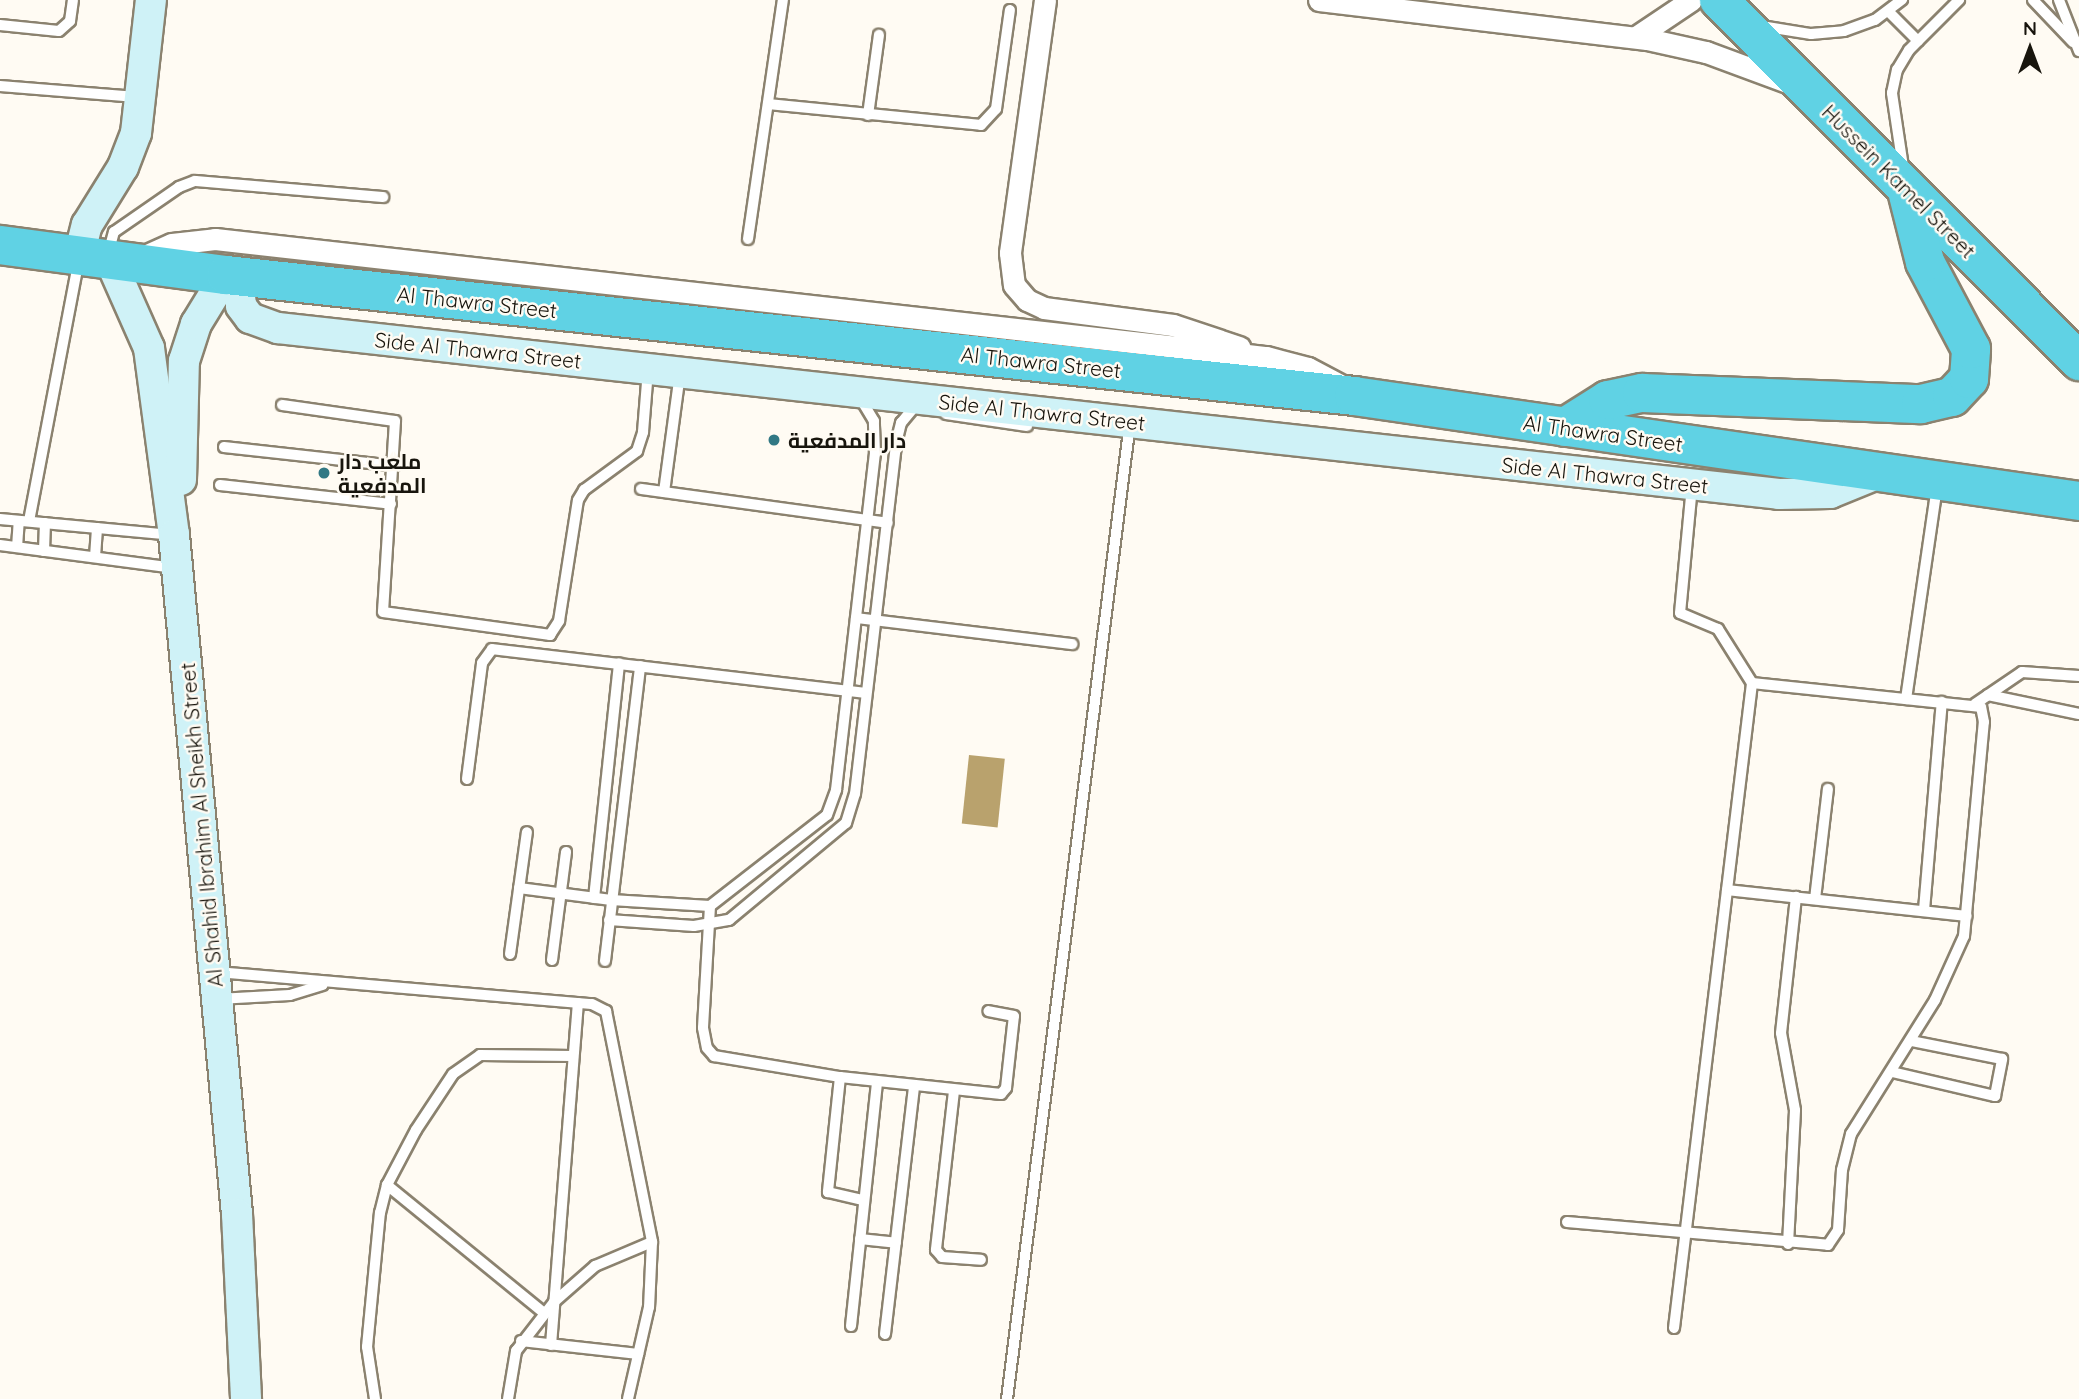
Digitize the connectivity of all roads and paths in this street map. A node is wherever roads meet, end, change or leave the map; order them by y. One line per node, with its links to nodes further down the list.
1 (73, 0): 15 (lane)
2 (151, 0): 22 (street)
3 (783, 0): 23 (lane)
4 (1045, 0): 31 (street)
5 (1319, 0): 11 (street)
6 (1691, 0): 17 (street)
7 (1902, 0): 14 (lane)
8 (1959, 0): 18 (lane)
9 (2033, 0): 19 (lane)
10 (2059, 0): 19 (lane)
11 (1369, 3): 17 (street)
12 (1010, 10): 24 (lane)
13 (1730, 11): 14 (lane); 21 (highway, Hussein Kamel Street)
14 (1889, 12): 18 (lane)
15 (0, 25)
16 (879, 34): 24 (lane)
17 (1636, 37): 21 (street)
18 (1918, 41): 25 (lane)
19 (2076, 46)
20 (0, 86): 22 (lane)
21 (1817, 97): 25 (highway, Hussein Kamel Street)
22 (142, 98): 29 (street)
23 (768, 104): 24 (lane); 27 (lane)
24 (868, 115)
25 (1906, 187): 32 (highway, Hussein Kamel Street); 41 (highway)
26 (383, 197): 29 (lane)
27 (748, 239)
28 (0, 245): 29 (highway, Al Thawra Street)
29 (107, 259): 30 (highway, Al Thawra Street); 31 (street); 57 (lane); 61 (street, Al Shahid Ibrahim Al Sheikh Street)
30 (232, 275): 33 (street, Side Al Thawra Street); 36 (highway, Al Thawra Street); 61 (street)
31 (1256, 356): 36 (street)
32 (2079, 361)
33 (648, 368): 34 (street, Side Al Thawra Street); 54 (lane)
34 (680, 373): 35 (street, Side Al Thawra Street); 52 (lane)
35 (854, 393): 37 (street, Side Al Thawra Street); 42 (lane)
36 (1354, 396): 41 (highway, Al Thawra Street)
37 (926, 399): 39 (street, Side Al Thawra Street); 40 (lane); 44 (lane)
38 (282, 405): 46 (lane)
39 (1123, 421): 43 (lane); 50 (street, Side Al Thawra Street); 132 (lane)
40 (1042, 427)
41 (1566, 427): 47 (highway, Al Thawra Street)
42 (876, 431): 44 (lane); 56 (lane)
43 (1083, 431)
44 (898, 434): 59 (lane)
45 (224, 447): 46 (lane)
46 (395, 466): 54 (lane)
47 (1877, 474): 48 (highway, Al Thawra Street); 50 (street, Side Al Thawra Street)
48 (1937, 484): 53 (highway, Al Thawra Street); 77 (lane)
49 (220, 485): 54 (lane)
50 (1692, 485): 73 (lane)
51 (641, 489): 52 (lane)
52 (664, 492): 56 (lane)
53 (2079, 501)
54 (391, 504)
55 (0, 519): 57 (lane)
56 (867, 519): 59 (lane); 67 (lane)
57 (24, 521): 58 (lane); 63 (lane)
58 (45, 523): 60 (lane); 64 (lane)
59 (888, 523): 68 (lane)
60 (96, 528): 61 (lane); 65 (lane)
61 (174, 535): 66 (street, Al Shahid Ibrahim Al Sheikh Street)
62 (0, 545): 63 (lane)
63 (17, 547): 64 (lane)
64 (44, 551): 65 (lane)
65 (95, 557): 66 (lane)
66 (176, 569): 101 (street, Al Shahid Ibrahim Al Sheikh Street)
67 (856, 618): 68 (lane); 74 (lane)
68 (875, 621): 69 (lane); 75 (lane)
69 (1072, 644)
70 (619, 663): 71 (lane); 81 (lane); 89 (lane)
71 (640, 666): 74 (lane); 91 (lane)
72 (2079, 676): 76 (lane)
73 (1752, 683): 77 (lane); 86 (lane)
74 (847, 691): 75 (lane); 92 (lane)
75 (865, 693): 96 (lane)
76 (1989, 695): 79 (lane); 80 (lane)
77 (1906, 699): 78 (lane)
78 (1942, 702): 79 (lane); 93 (lane)
79 (1975, 704): 94 (lane)
80 (2079, 714)
81 (467, 779)
82 (1828, 789): 90 (lane)
83 (527, 832): 85 (lane)
84 (566, 852): 87 (lane)
85 (519, 888): 87 (lane); 97 (lane)
86 (1727, 890): 88 (lane); 114 (lane)
87 (560, 894): 89 (lane); 98 (lane)
88 (1796, 897): 90 (lane); 118 (lane)
89 (594, 898): 91 (lane)
90 (1815, 899): 93 (lane)
91 (611, 900): 92 (lane); 95 (lane)
92 (710, 906): 96 (lane)
93 (1924, 910): 94 (lane)
94 (1967, 916): 104 (lane)
95 (609, 920): 96 (lane); 99 (lane)
96 (710, 925): 107 (lane)
97 (510, 954)
98 (552, 960)
99 (605, 961)
100 (322, 985): 101 (lane); 101 (lane); 102 (lane)
101 (216, 986): 128 (street, Al Shahid Ibrahim Al Sheikh Street)
102 (578, 1003): 105 (lane); 116 (lane)
103 (988, 1011): 110 (lane)
104 (1911, 1041): 106 (lane); 106 (lane)
105 (573, 1056): 111 (lane); 120 (lane)
106 (1892, 1072): 118 (lane)
107 (840, 1077): 108 (lane); 112 (lane)
108 (877, 1082): 109 (lane); 112 (lane)
109 (914, 1086): 110 (lane); 117 (lane)
110 (954, 1091): 119 (lane)
111 (387, 1185): 121 (lane); 129 (lane)
112 (864, 1200): 115 (lane)
113 (1567, 1222): 114 (lane)
114 (1685, 1234): 118 (lane); 123 (lane)
115 (860, 1239): 117 (lane); 122 (lane)
116 (652, 1241): 120 (lane); 127 (lane)
117 (896, 1243): 124 (lane)
118 (1788, 1244)
119 (981, 1261)
120 (554, 1301): 121 (lane); 126 (lane)
121 (544, 1313): 125 (lane)
122 (851, 1326)
123 (1674, 1328)
124 (885, 1334)
125 (521, 1341): 126 (lane); 130 (lane)
126 (551, 1345): 127 (lane)
127 (638, 1354): 131 (lane)
128 (246, 1399)
129 (376, 1399)
130 (508, 1399)
131 (628, 1399)
132 (1006, 1399)

